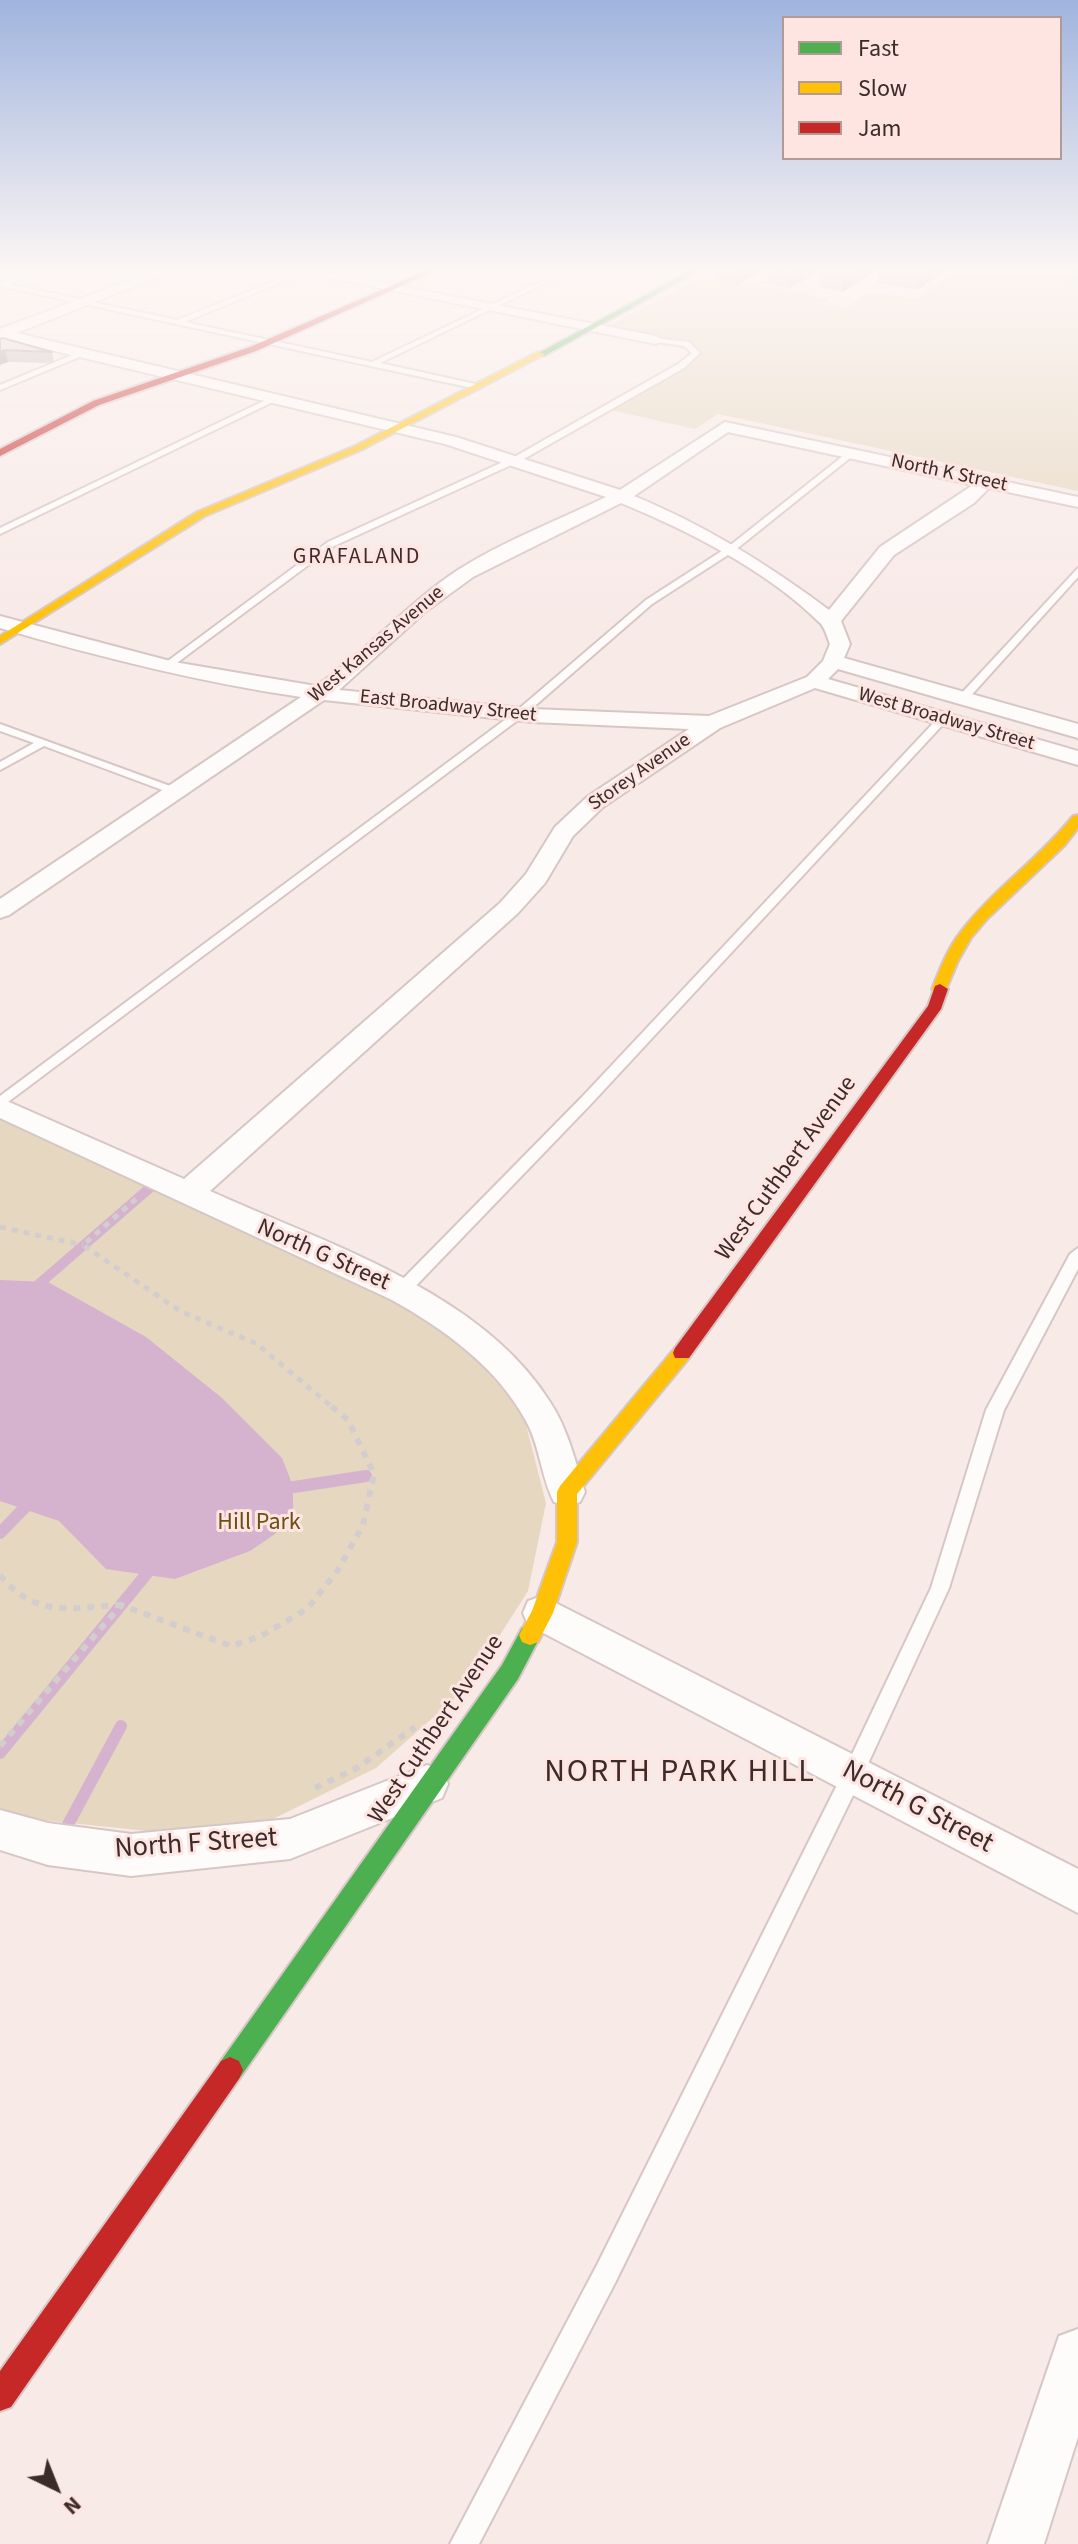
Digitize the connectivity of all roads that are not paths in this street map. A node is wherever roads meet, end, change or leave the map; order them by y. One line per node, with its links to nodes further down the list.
1 (137, 389): 8 (street)
2 (237, 389): 5 (street)
3 (474, 389): 6 (street)
4 (641, 389): 10 (lane)
5 (277, 398): 6 (street); 14 (lane)
6 (401, 427): 10 (street); 19 (street)
7 (725, 427): 9 (street, North K Street); 12 (street, West Kansas Avenue)
8 (0, 453)
9 (851, 454): 11 (street, North K Street); 15 (lane)
10 (519, 458): 12 (street); 22 (lane)
11 (986, 482): 13 (street, North K Street); 17 (street)
12 (622, 496): 15 (street); 24 (street, West Kansas Avenue)
13 (1078, 502)
14 (0, 531)
15 (731, 549): 17 (street); 26 (lane)
16 (1078, 571): 25 (lane)
17 (831, 621): 21 (street)
18 (0, 622): 19 (street, East Broadway Street)
19 (22, 629): 20 (street); 22 (street, East Broadway Street)
20 (0, 641)
21 (833, 661): 23 (street, Storey Avenue); 25 (street, West Broadway Street)
22 (166, 666): 24 (street, East Broadway Street)
23 (814, 681): 27 (street, West Broadway Street); 28 (street, Storey Avenue)
24 (321, 693): 26 (street, East Broadway Street); 34 (street, West Kansas Avenue)
25 (963, 698): 27 (street); 30 (street, West Broadway Street)
26 (518, 715): 28 (street, East Broadway Street); 37 (lane)
27 (943, 719): 32 (street, West Broadway Street); 40 (lane)
28 (712, 723): 38 (street, Storey Avenue)
29 (0, 727): 31 (lane)
30 (1078, 731)
31 (43, 742): 33 (lane); 34 (lane)
32 (1078, 758)
33 (0, 767)
34 (177, 792): 36 (street, West Kansas Avenue)
35 (1078, 819): 41 (street, West Cuthbert Avenue)
36 (0, 910)
37 (0, 1105): 38 (street, North G Street)
38 (187, 1194): 40 (street, North G Street)
39 (1078, 1254): 43 (lane)
40 (401, 1291): 41 (street, North G Street)
41 (567, 1492): 42 (street, West Cuthbert Avenue)
42 (542, 1613): 43 (street, North G Street); 44 (street, West Cuthbert Avenue)
43 (853, 1774): 46 (street, North G Street); 49 (lane)
44 (432, 1782): 45 (street, North F Street); 48 (street, West Cuthbert Avenue)
45 (0, 1830)
46 (1078, 1892)
47 (1078, 2355): 50 (street)
48 (0, 2396)
49 (464, 2544)
50 (1016, 2544)

